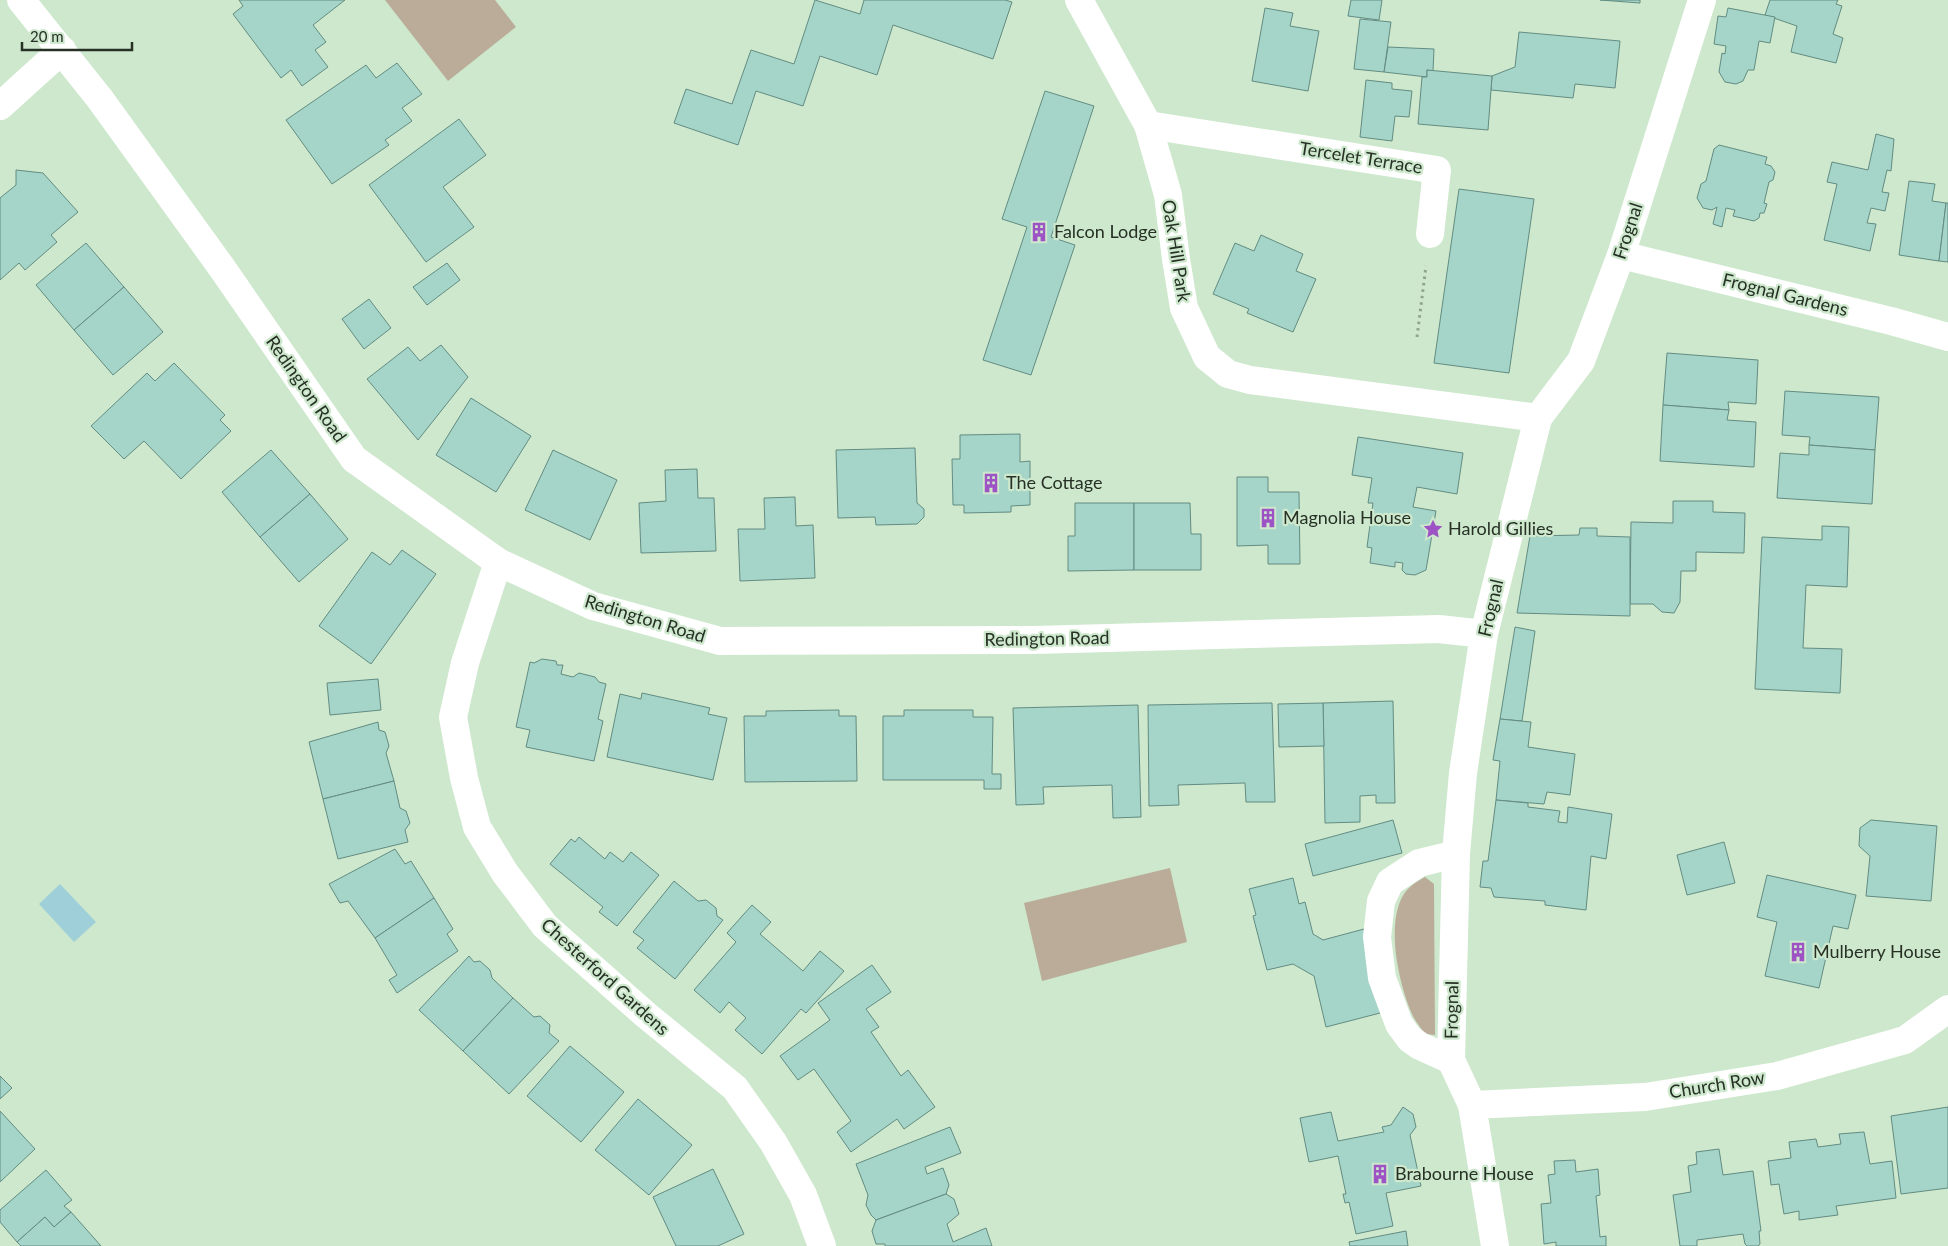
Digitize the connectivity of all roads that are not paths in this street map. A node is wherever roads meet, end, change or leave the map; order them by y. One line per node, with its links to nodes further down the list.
1 (21, 0): 4 (street, Redington Road)
2 (1702, 0): 8 (street, Frognal)
3 (1081, 1): 6 (street, Oak Hill Park)
4 (62, 50): 5 (street); 11 (street, Redington Road)
5 (0, 106)
6 (1148, 125): 7 (street, Tercelet Terrace); 10 (street, Oak Hill Park)
7 (1430, 234)
8 (1621, 255): 9 (street, Frognal Gardens); 10 (street, Frognal)
9 (1948, 337)
10 (1538, 418): 12 (street, Frognal)
11 (498, 562): 12 (street, Redington Road); 17 (street, Chesterford Gardens)
12 (1484, 634): 13 (street, Frognal)
13 (1456, 854): 15 (street, Frognal); 15 (street)
14 (1948, 1009): 16 (street, Church Row)
15 (1451, 1060): 16 (street, Frognal)
16 (1472, 1105): 18 (street, Frognal)
17 (822, 1246)
18 (1495, 1246)

